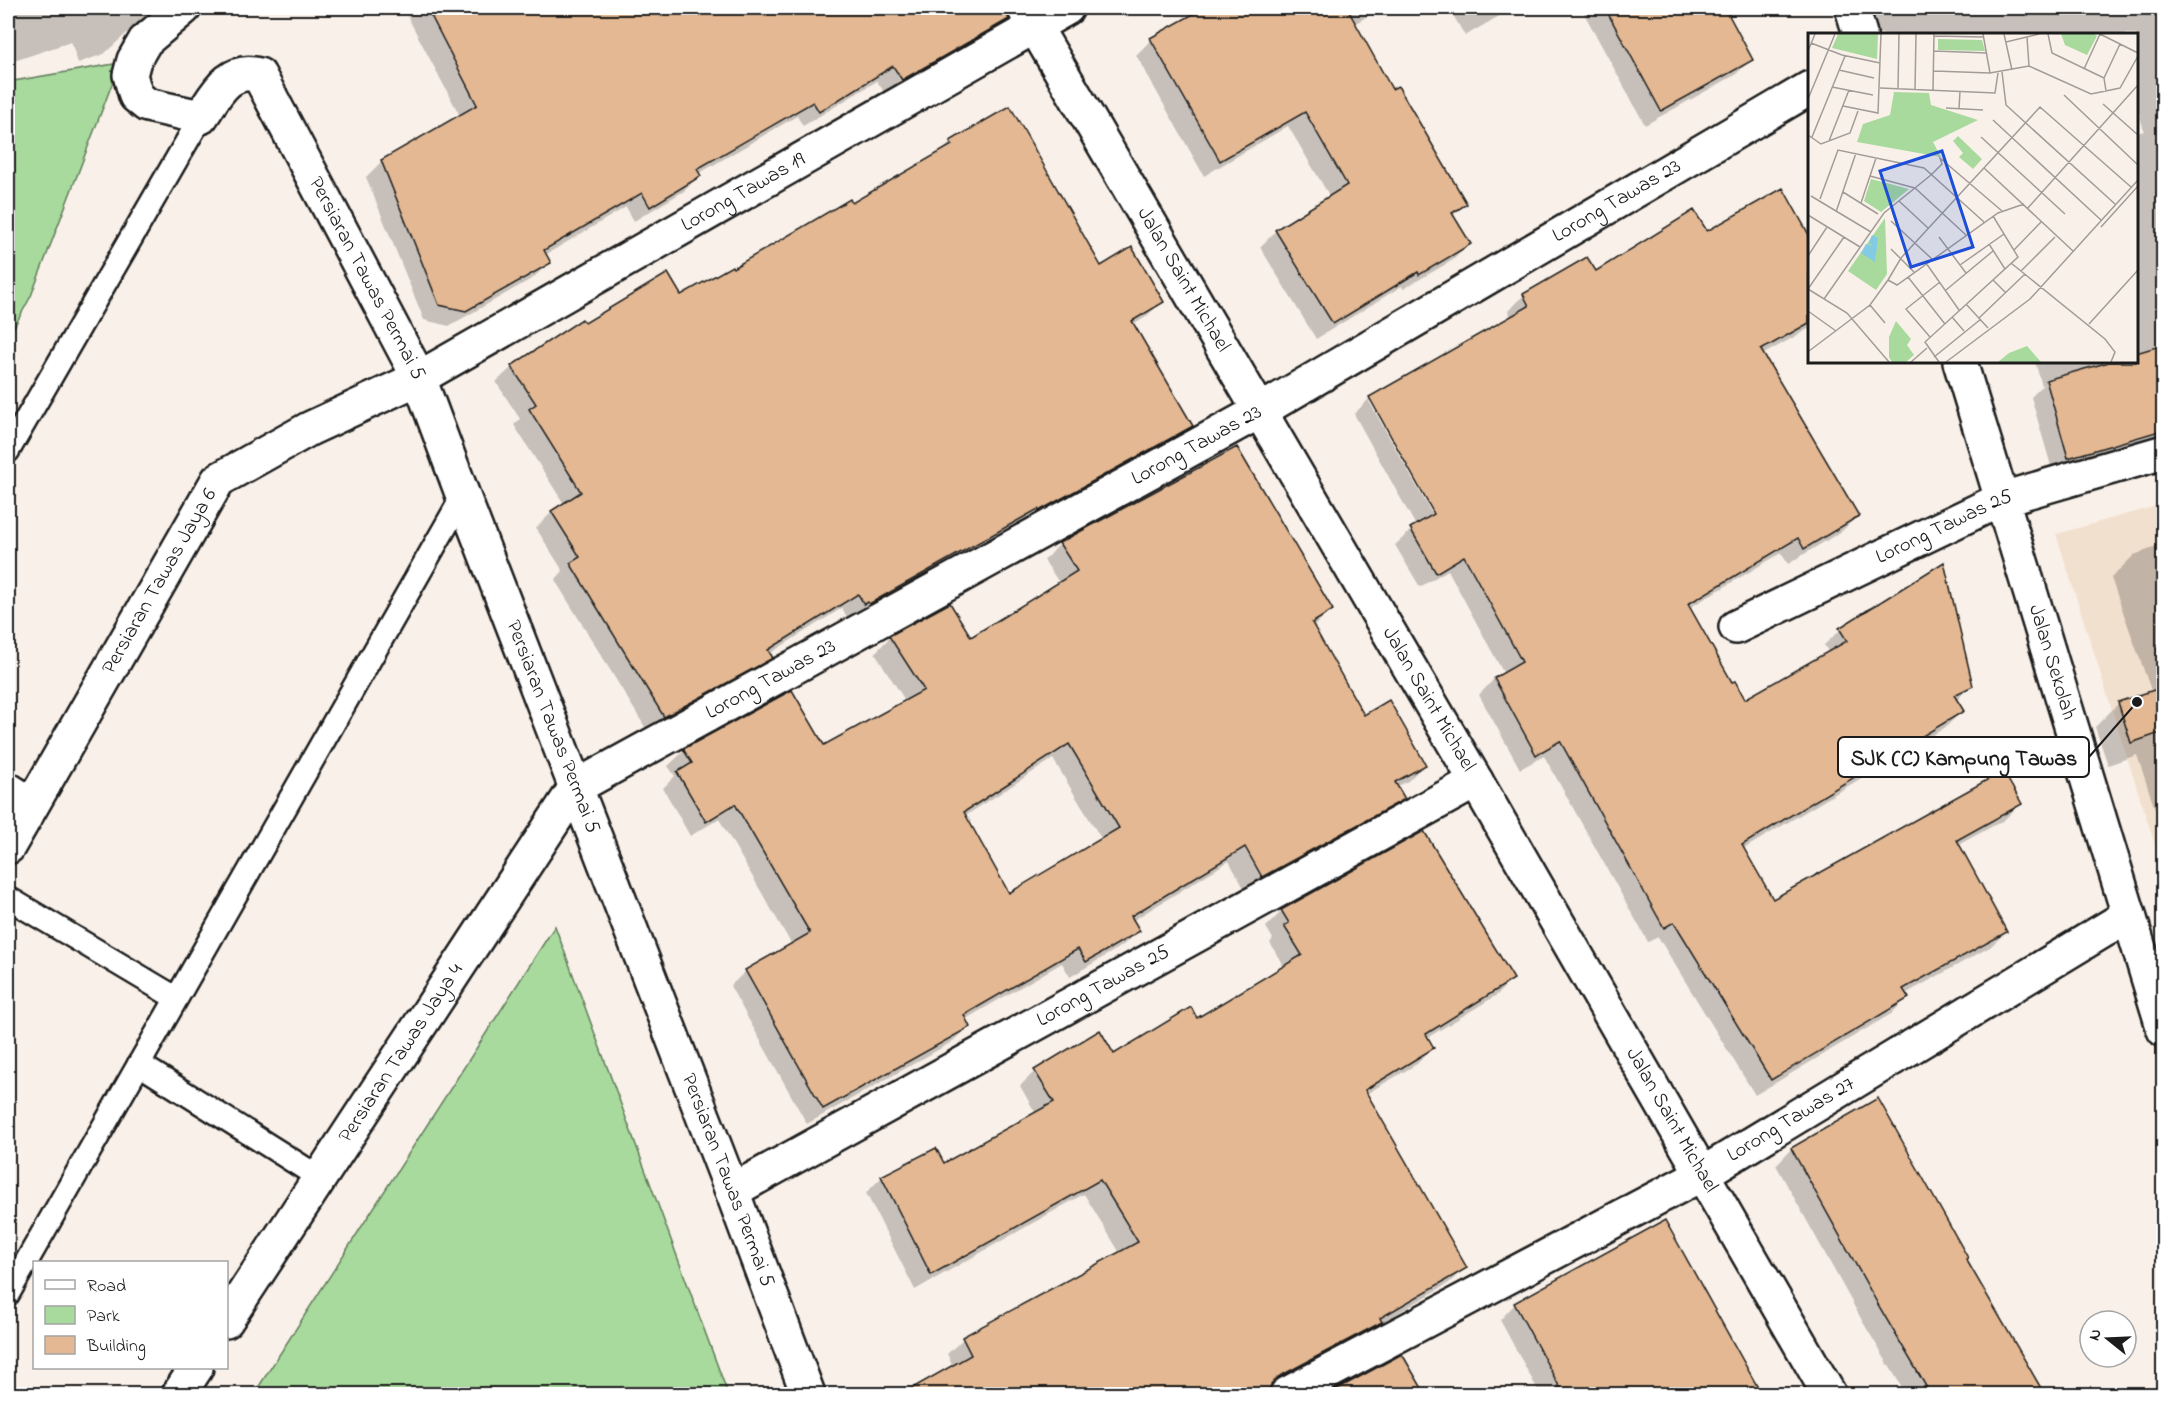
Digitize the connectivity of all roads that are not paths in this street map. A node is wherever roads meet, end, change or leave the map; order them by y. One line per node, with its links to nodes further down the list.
1 (184, 8): 7 (street)
2 (1067, 8): 4 (street, Lorong Tawas 19)
3 (1852, 8): 5 (street)
4 (1029, 17): 9 (street, Lorong Tawas 19); 10 (street, Jalan Saint Michael)
5 (1860, 33)
6 (1808, 89): 10 (street, Lorong Tawas 23)
7 (201, 117): 9 (street, Persiaran Tawas Permai 5); 11 (lane)
8 (1960, 363): 14 (street, Jalan Sekolah)
9 (419, 378): 13 (street, Persiaran Tawas Permai 5); 18 (street, Persiaran Tawas Jaya 6)
10 (1260, 411): 16 (street, Jalan Saint Michael); 17 (street, Lorong Tawas 23)
11 (8, 451)
12 (2163, 452): 14 (street, Lorong Tawas 25)
13 (463, 496): 17 (street, Persiaran Tawas Permai 5); 22 (lane)
14 (2002, 499): 15 (street, Lorong Tawas 25); 21 (street, Jalan Sekolah)
15 (1736, 627)
16 (1476, 781): 25 (street, Jalan Saint Michael); 27 (street, Lorong Tawas 25)
17 (576, 787): 26 (street, Persiaran Tawas Jaya 4); 27 (street, Persiaran Tawas Permai 5)
18 (21, 792): 19 (street, Persiaran Tawas Jaya 6)
19 (8, 847)
20 (8, 898): 22 (lane)
21 (2129, 915): 23 (street, Jalan Sekolah); 25 (street, Lorong Tawas 27)
22 (176, 998): 24 (lane)
23 (2163, 1030)
24 (139, 1064): 26 (lane); 28 (lane)
25 (1702, 1174): 33 (street, Lorong Tawas 27); 34 (street, Jalan Saint Michael)
26 (320, 1178): 29 (street, Persiaran Tawas Jaya 4)
27 (732, 1191): 32 (street, Persiaran Tawas Permai 5)
28 (8, 1294)
29 (228, 1318)
30 (195, 1369): 31 (street)
31 (178, 1395)
32 (808, 1395)
33 (1287, 1395)
34 (1829, 1395)

